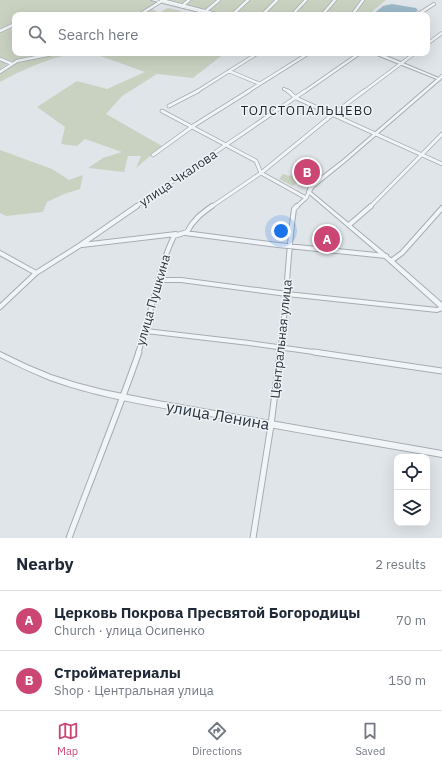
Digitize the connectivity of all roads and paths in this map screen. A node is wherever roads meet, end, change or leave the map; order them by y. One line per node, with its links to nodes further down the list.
1 (152, 0): 9 (street)
2 (189, 0): 11 (street)
3 (219, 0): 12 (street)
4 (248, 0): 16 (street)
5 (277, 0): 17 (street)
6 (306, 0): 18 (street)
7 (335, 0): 19 (street)
8 (363, 0): 20 (street)
9 (161, 1): 11 (street); 13 (street); 14 (street)
10 (434, 4): 21 (street)
11 (182, 6): 12 (street)
12 (206, 11): 15 (street)
13 (144, 12)
14 (203, 12)
15 (210, 12)
16 (235, 12)
17 (265, 12)
18 (295, 12)
19 (325, 12)
20 (354, 12)
21 (421, 12)
22 (12, 26): 23 (street)
23 (0, 32)
24 (442, 33): 25 (street)
25 (430, 42)
26 (38, 56): 33 (street)
27 (253, 56): 35 (street)
28 (304, 56): 38 (street)
29 (355, 56): 40 (street, улица Чкалова)
30 (380, 56): 34 (street)
31 (411, 56): 34 (street, улица Пушкина)
32 (0, 58): 33 (street)
33 (12, 64): 36 (street)
34 (401, 64): 37 (street); 43 (street, улица Пушкина)
35 (229, 71): 38 (street); 41 (street)
36 (0, 72)
37 (441, 79): 45 (street, Центральная улица)
38 (260, 84): 44 (street)
39 (284, 89): 40 (street)
40 (296, 98): 43 (street); 47 (street, улица Чкалова)
41 (169, 106)
42 (162, 111): 44 (street)
43 (332, 115): 45 (street); 51 (street, улица Пушкина)
44 (193, 126): 47 (street); 48 (street)
45 (374, 134): 49 (street); 52 (street, Центральная улица)
46 (442, 134): 49 (street)
47 (228, 145): 51 (street); 57 (street, улица Чкалова)
48 (153, 155)
49 (421, 155): 50 (street); 55 (street)
50 (442, 164)
51 (261, 173): 53 (street); 56 (street, улица Пушкина)
52 (309, 192): 53 (street, Центральная улица); 55 (street)
53 (306, 198): 58 (street, Центральная улица)
54 (442, 208): 61 (street)
55 (349, 225): 60 (street)
56 (187, 232): 57 (street); 58 (street); 63 (street, улица Пушкина)
57 (79, 246): 62 (street, улица Чкалова)
58 (289, 246): 60 (street); 64 (street, Центральная улица)
59 (0, 253): 62 (street)
60 (386, 256): 61 (street)
61 (391, 261): 66 (street)
62 (36, 273): 65 (street, улица Чкалова)
63 (159, 280): 64 (street); 67 (street, улица Пушкина)
64 (287, 294): 66 (street); 68 (street, Центральная улица)
65 (0, 307)
66 (442, 307)
67 (146, 331): 68 (street); 71 (street, улица Пушкина)
68 (281, 348): 70 (street); 72 (street, Центральная улица)
69 (0, 354): 71 (street, улица Ленина)
70 (442, 371)
71 (123, 398): 72 (street, улица Ленина); 74 (street, улица Пушкина)
72 (271, 425): 73 (street, улица Ленина); 75 (street, Центральная улица)
73 (442, 454)
74 (69, 538)
75 (253, 538)

